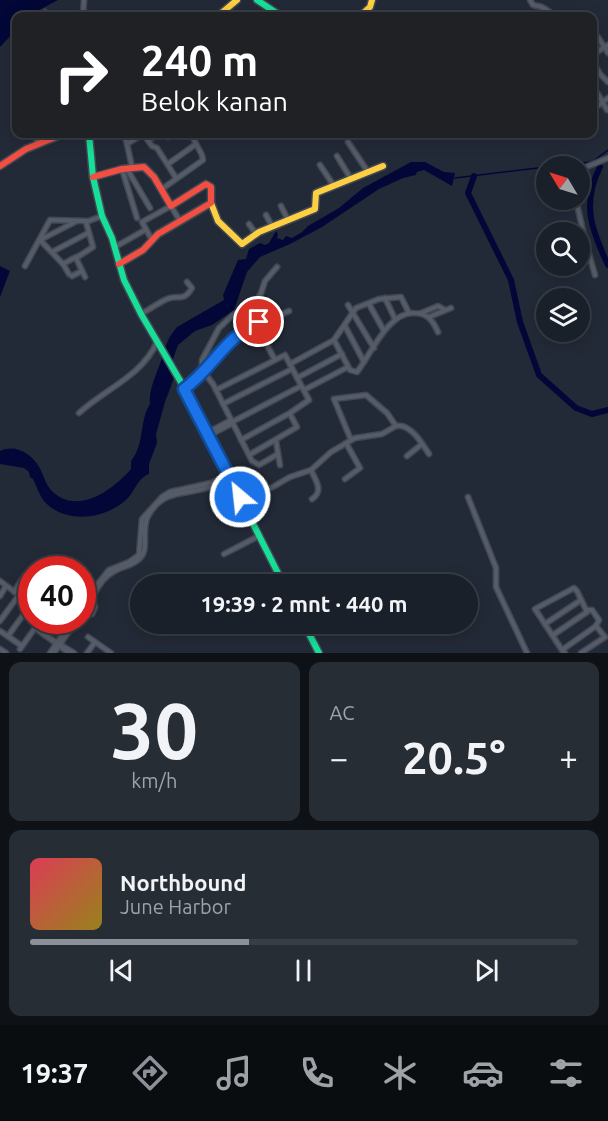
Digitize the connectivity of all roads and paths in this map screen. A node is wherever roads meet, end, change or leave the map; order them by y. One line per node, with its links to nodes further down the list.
1 (237, 0): 4 (street)
2 (257, 0): 5 (street)
3 (530, 0): 6 (street)
4 (223, 12)
5 (275, 12)
6 (550, 12)
7 (598, 37): 8 (street)
8 (606, 46): 9 (street)
9 (608, 53)
10 (597, 69): 11 (street)
11 (608, 82)
12 (598, 94): 14 (street)
13 (608, 98): 14 (street)
14 (601, 103): 15 (street)
15 (608, 110)
16 (36, 138): 25 (street)
17 (52, 138): 25 (street)
18 (89, 138): 37 (street)
19 (125, 138): 26 (street)
20 (137, 138): 26 (street)
21 (152, 138): 23 (street)
22 (193, 138): 27 (street)
23 (148, 140): 30 (street)
24 (348, 142): 36 (street)
25 (38, 143): 32 (street)
26 (127, 144): 35 (street)
27 (196, 144): 30 (street); 38 (street)
28 (337, 156): 39 (street)
29 (608, 158): 34 (street)
30 (168, 164): 38 (street)
31 (320, 165): 40 (street)
32 (0, 166)
33 (383, 166): 36 (street)
34 (590, 167)
35 (127, 168): 37 (street); 41 (street); 45 (street); 49 (street)
36 (368, 172): 39 (street)
37 (93, 177): 48 (street)
38 (176, 178): 41 (street)
39 (351, 179): 40 (street)
40 (334, 186): 51 (street)
41 (162, 189): 43 (street)
42 (211, 203): 43 (street); 53 (street); 58 (street)
43 (171, 206): 53 (street); 56 (street)
44 (281, 206): 51 (street)
45 (150, 208)
46 (578, 210): 69 (street)
47 (266, 214): 55 (street)
48 (102, 216): 52 (street); 61 (street)
49 (137, 218)
50 (77, 220): 52 (street); 59 (street); 59 (street)
51 (288, 220): 55 (street)
52 (87, 221): 57 (street)
53 (180, 221): 60 (street)
54 (249, 224): 58 (street)
55 (272, 226): 58 (street)
56 (145, 230): 60 (street); 61 (street)
57 (88, 232): 62 (street); 63 (street)
58 (256, 234)
59 (40, 240): 62 (street); 66 (street)
60 (153, 241): 65 (street)
61 (114, 247): 65 (street)
62 (52, 252): 64 (street)
63 (76, 257): 64 (street); 68 (street)
64 (63, 264): 68 (street)
65 (118, 264): 81 (street)
66 (25, 266)
67 (277, 267): 96 (street)
68 (82, 271): 70 (street)
69 (596, 275)
70 (85, 277)
71 (187, 282): 81 (street)
72 (385, 298): 73 (street); 79 (street); 83 (street)
73 (369, 304): 78 (street); 85 (street)
74 (348, 305): 78 (street)
75 (451, 308): 76 (street)
76 (445, 310): 80 (street); 82 (street)
77 (289, 311): 96 (street)
78 (353, 311): 84 (street); 90 (street)
79 (409, 313): 80 (street); 83 (street)
80 (420, 313): 82 (street)
81 (141, 314): 88 (street)
82 (429, 318): 86 (street)
83 (395, 319): 85 (street)
84 (345, 326): 87 (street); 93 (street)
85 (384, 332): 90 (street)
86 (438, 332)
87 (334, 340): 91 (street); 94 (street)
88 (157, 342): 99 (street); 102 (street)
89 (268, 347): 92 (street)
90 (374, 348): 93 (street)
91 (342, 354): 95 (street); 97 (street)
92 (275, 360): 94 (street); 100 (street)
93 (364, 363): 95 (street)
94 (291, 366): 97 (street); 101 (street)
95 (348, 367): 98 (street)
96 (204, 374): 99 (street); 100 (street)
97 (297, 378): 98 (street)
98 (302, 388): 103 (street); 104 (street)
99 (184, 389): 106 (street)
100 (216, 390): 101 (street)
101 (223, 404): 104 (street)
102 (79, 413)
103 (290, 413): 107 (street); 108 (street)
104 (232, 422): 106 (street); 107 (street)
105 (396, 426): 109 (street); 109 (street); 110 (street)
106 (207, 434): 117 (street)
107 (241, 440): 113 (street)
108 (276, 441): 111 (street); 113 (street)
109 (349, 442): 116 (street); 118 (street)
110 (422, 444): 112 (street); 114 (street)
111 (278, 454): 113 (street); 115 (street)
112 (429, 454)
113 (249, 455)
114 (407, 456)
115 (280, 465)
116 (311, 470): 119 (street); 121 (street)
117 (228, 475): 119 (street); 128 (street)
118 (345, 479)
119 (240, 497): 122 (street)
120 (468, 497): 158 (street)
121 (312, 499)
122 (259, 536): 123 (street); 124 (street)
123 (224, 554)
124 (279, 574)
125 (0, 581): 126 (street)
126 (6, 586): 129 (street); 131 (street)
127 (18, 586): 129 (street)
128 (96, 589)
129 (14, 591): 130 (street)
130 (18, 594)
131 (0, 596)
132 (18, 596): 135 (street)
133 (581, 600): 134 (street); 137 (street); 137 (street)
134 (586, 610): 138 (street); 144 (street)
135 (0, 621)
136 (18, 622): 145 (street)
137 (545, 624): 144 (street)
138 (596, 626): 150 (street); 159 (street)
139 (0, 631): 145 (street)
140 (31, 634): 145 (street)
141 (43, 634): 148 (street)
142 (65, 634): 148 (street)
143 (309, 634): 157 (street)
144 (553, 635): 150 (street)
145 (8, 636)
146 (88, 637): 147 (street)
147 (95, 642): 155 (street); 156 (street)
148 (58, 644): 152 (street); 153 (street); 154 (street)
149 (0, 649): 151 (street)
150 (564, 652)
151 (6, 653)
152 (52, 653)
153 (69, 653)
154 (74, 653)
155 (87, 653)
156 (110, 653)
157 (319, 653)
158 (527, 653)
159 (581, 653)

